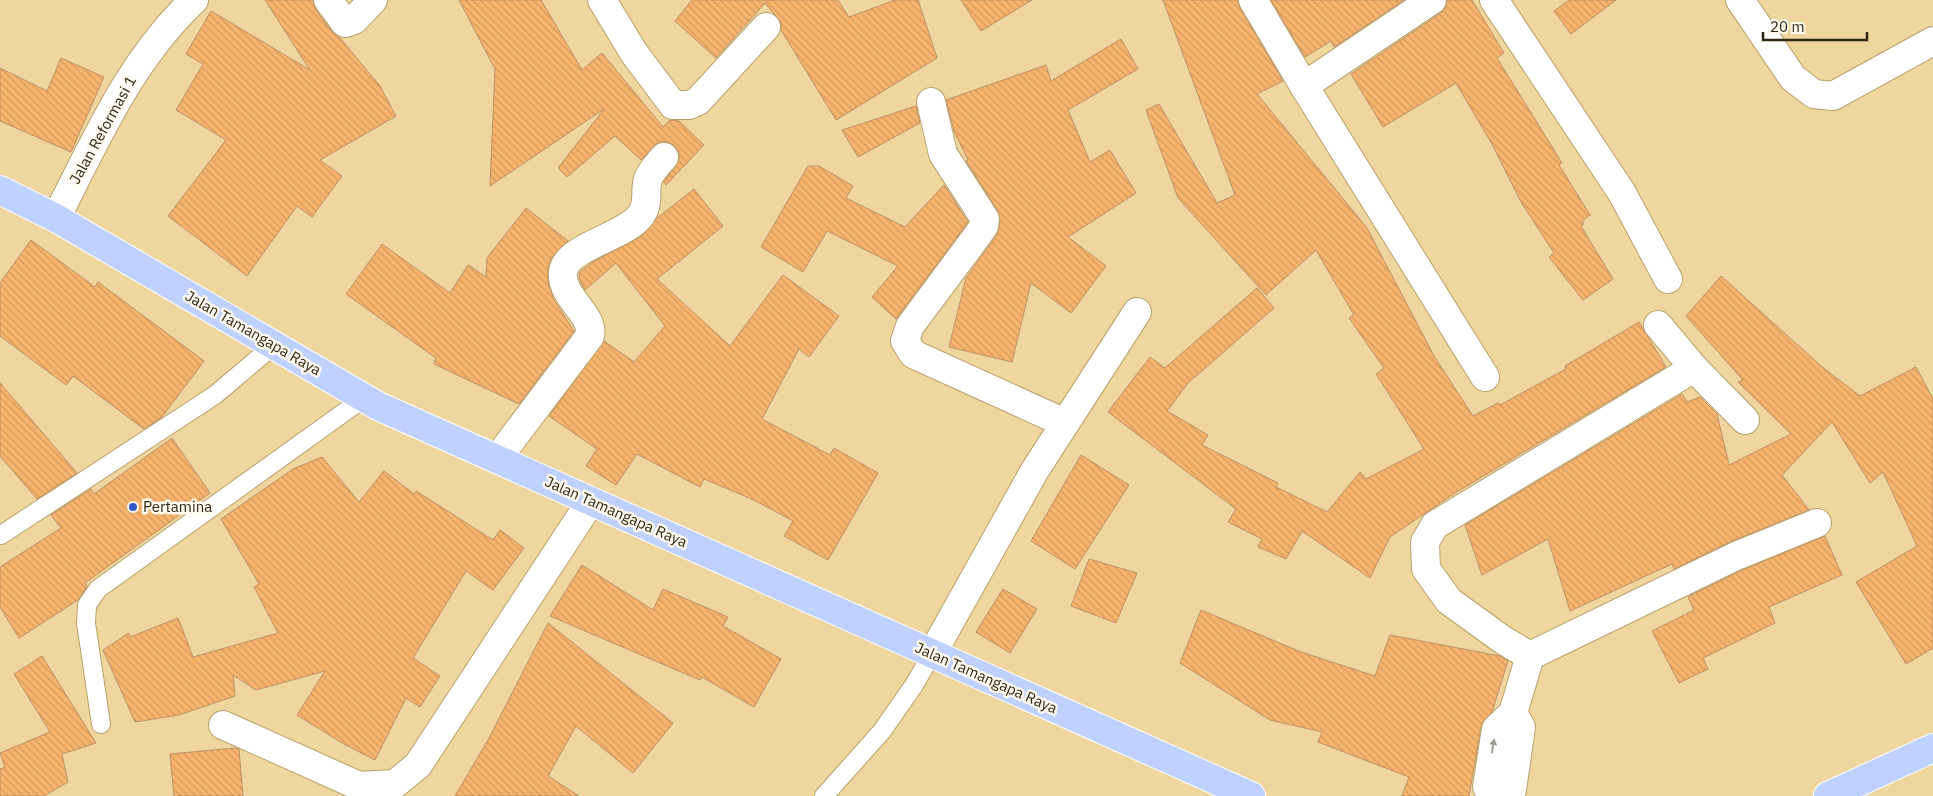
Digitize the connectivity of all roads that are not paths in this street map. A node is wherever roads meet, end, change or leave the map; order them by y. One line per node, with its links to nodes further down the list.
1 (328, 0): 2 (street)
2 (373, 0)
3 (602, 0): 9 (street)
4 (1253, 0): 11 (street)
5 (1432, 0): 11 (street)
6 (1494, 0): 16 (street)
7 (1740, 0): 10 (street)
8 (185, 3): 15 (street, Jalan Reformasi 1)
9 (766, 27)
10 (1933, 41)
11 (1304, 86): 21 (street)
12 (930, 102): 24 (street)
13 (664, 157): 25 (street)
14 (0, 190): 15 (main road, Jalan Tamangapa Raya)
15 (56, 218): 19 (main road, Jalan Tamangapa Raya)
16 (1668, 279)
17 (1136, 312): 24 (street)
18 (1658, 325): 20 (street)
19 (274, 345): 22 (main road, Jalan Tamangapa Raya); 28 (lane)
20 (1694, 368): 23 (street); 30 (street)
21 (1485, 377)
22 (364, 398): 25 (main road, Jalan Tamangapa Raya); 32 (lane)
23 (1745, 420)
24 (1065, 423): 29 (street)
25 (497, 459): 26 (main road, Jalan Tamangapa Raya)
26 (591, 501): 29 (main road, Jalan Tamangapa Raya); 33 (street)
27 (1817, 523): 30 (street)
28 (1, 535)
29 (932, 654): 35 (main road, Jalan Tamangapa Raya); 36 (lane)
30 (1530, 656): 31 (street)
31 (1514, 712): 37 (street, one-way to 31); 38 (street)
32 (101, 724)
33 (222, 725)
34 (1933, 748): 39 (main road)
35 (1247, 795)
36 (824, 796)
37 (1492, 796)
38 (1507, 796)
39 (1828, 796)

